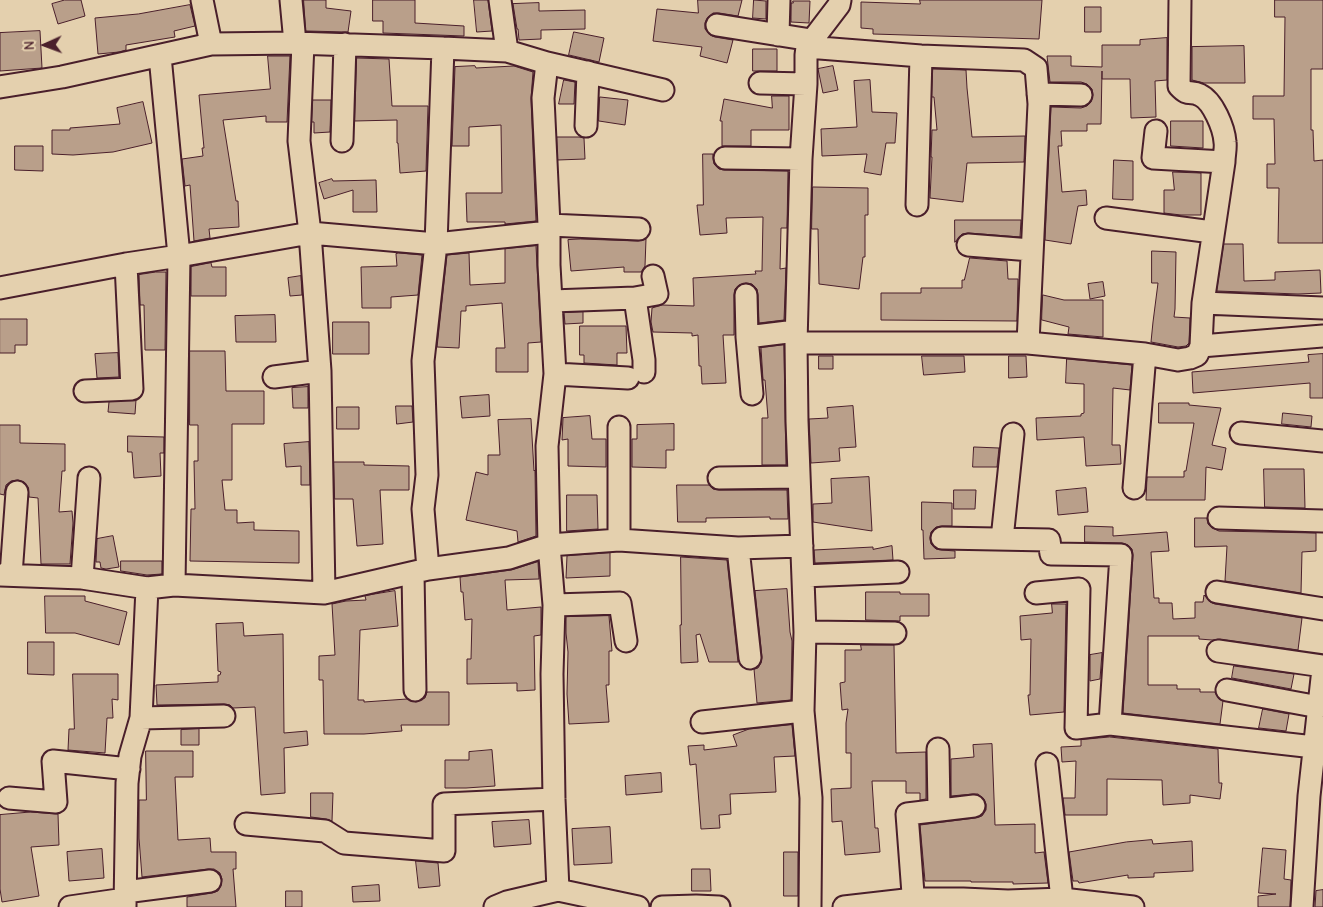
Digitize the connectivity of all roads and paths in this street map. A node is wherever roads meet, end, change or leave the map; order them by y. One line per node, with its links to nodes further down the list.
1 (202, 0): 11 (street)
2 (291, 0): 9 (street)
3 (500, 0): 14 (street)
4 (779, 0): 8 (street)
5 (840, 0): 10 (street)
6 (1180, 0): 30 (street)
7 (717, 25): 8 (street)
8 (778, 35): 10 (street)
9 (299, 43): 11 (street); 12 (street); 35 (street)
10 (809, 43): 16 (street); 20 (street)
11 (211, 44): 15 (street)
12 (345, 44): 13 (street); 27 (street)
13 (443, 48): 14 (street); 37 (street)
14 (506, 51): 17 (street)
15 (160, 56): 21 (street); 40 (street)
16 (921, 56): 23 (street); 31 (street)
17 (547, 63): 18 (street); 33 (street)
18 (588, 72): 22 (street); 25 (street)
19 (760, 83): 20 (street)
20 (806, 84): 29 (street)
21 (0, 87)
22 (663, 90)
23 (1038, 94): 24 (street); 39 (street)
24 (1081, 95)
25 (586, 126)
26 (1156, 131): 30 (street)
27 (342, 141)
28 (725, 158): 29 (street)
29 (801, 159): 51 (street)
30 (1224, 162): 36 (street)
31 (917, 205)
32 (1106, 218): 36 (street)
33 (549, 228): 34 (street); 37 (street); 46 (street)
34 (639, 229)
35 (310, 232): 37 (street); 40 (street); 55 (street)
36 (1212, 232): 47 (street)
37 (436, 244): 77 (street)
38 (968, 245): 39 (street)
39 (1031, 250): 52 (street)
40 (179, 256): 41 (street); 82 (street)
41 (126, 264): 43 (street); 58 (street)
42 (653, 276): 45 (street)
43 (0, 288)
44 (746, 295): 50 (street)
45 (635, 298): 46 (street); 56 (street)
46 (552, 302): 56 (street)
47 (1202, 304): 48 (street); 53 (street)
48 (1323, 308)
49 (1323, 336): 53 (street)
50 (747, 337): 51 (street); 59 (street)
51 (796, 337): 52 (street); 64 (street)
52 (1028, 343): 54 (street)
53 (1201, 346): 54 (street)
54 (1145, 354): 67 (street)
55 (320, 371): 57 (street); 86 (street)
56 (555, 374): 74 (street)
57 (274, 377)
58 (86, 391)
59 (752, 394)
60 (619, 427): 73 (street)
61 (1241, 433): 63 (street)
62 (1013, 434): 72 (street)
63 (1323, 441)
64 (799, 477): 66 (street); 75 (street)
65 (89, 478): 81 (street)
66 (719, 478)
67 (1134, 488)
68 (17, 492): 79 (street)
69 (1219, 518): 70 (street)
70 (1323, 521)
71 (942, 538): 72 (street)
72 (1002, 539): 102 (street)
73 (619, 540): 74 (street); 76 (street)
74 (549, 545): 77 (street); 87 (street)
75 (802, 546): 76 (street); 80 (street)
76 (738, 548): 93 (street)
77 (420, 571): 86 (street); 95 (street)
78 (898, 572): 80 (street)
79 (6, 575): 81 (street)
80 (803, 576): 89 (street)
81 (82, 578): 83 (street)
82 (174, 585): 83 (street); 86 (street)
83 (147, 588): 100 (street)
84 (1217, 592): 88 (street)
85 (1036, 593): 102 (street)
86 (324, 594)
87 (554, 605): 91 (street); 109 (street)
88 (1323, 609)
89 (805, 632): 90 (street); 98 (street)
90 (895, 633)
91 (626, 641)
92 (1218, 651): 94 (street)
93 (750, 658)
94 (1323, 667): 97 (street)
95 (415, 690)
96 (1226, 690): 97 (street)
97 (1319, 707): 103 (street)
98 (803, 711): 101 (street); 124 (street)
99 (224, 716): 100 (street)
100 (141, 718): 106 (street)
101 (702, 722)
102 (1110, 724): 103 (street)
103 (1314, 747): 107 (street)
104 (938, 749): 111 (street)
105 (1047, 764): 116 (street)
106 (129, 769): 108 (street); 115 (street)
107 (1316, 796): 127 (street)
108 (9, 798)
109 (554, 799): 112 (street); 114 (street)
110 (974, 806): 111 (street)
111 (939, 810): 117 (street)
112 (246, 824)
113 (210, 881): 115 (street)
114 (558, 890): 120 (street); 121 (street)
115 (125, 899): 119 (street)
116 (1062, 899): 118 (street); 126 (street)
117 (914, 903): 118 (street); 125 (street)
118 (963, 903)
119 (70, 907)
120 (495, 907)
121 (638, 907)
122 (662, 907): 123 (street)
123 (719, 907)
124 (810, 907)
125 (844, 907)
126 (1133, 907)
127 (1302, 907)

